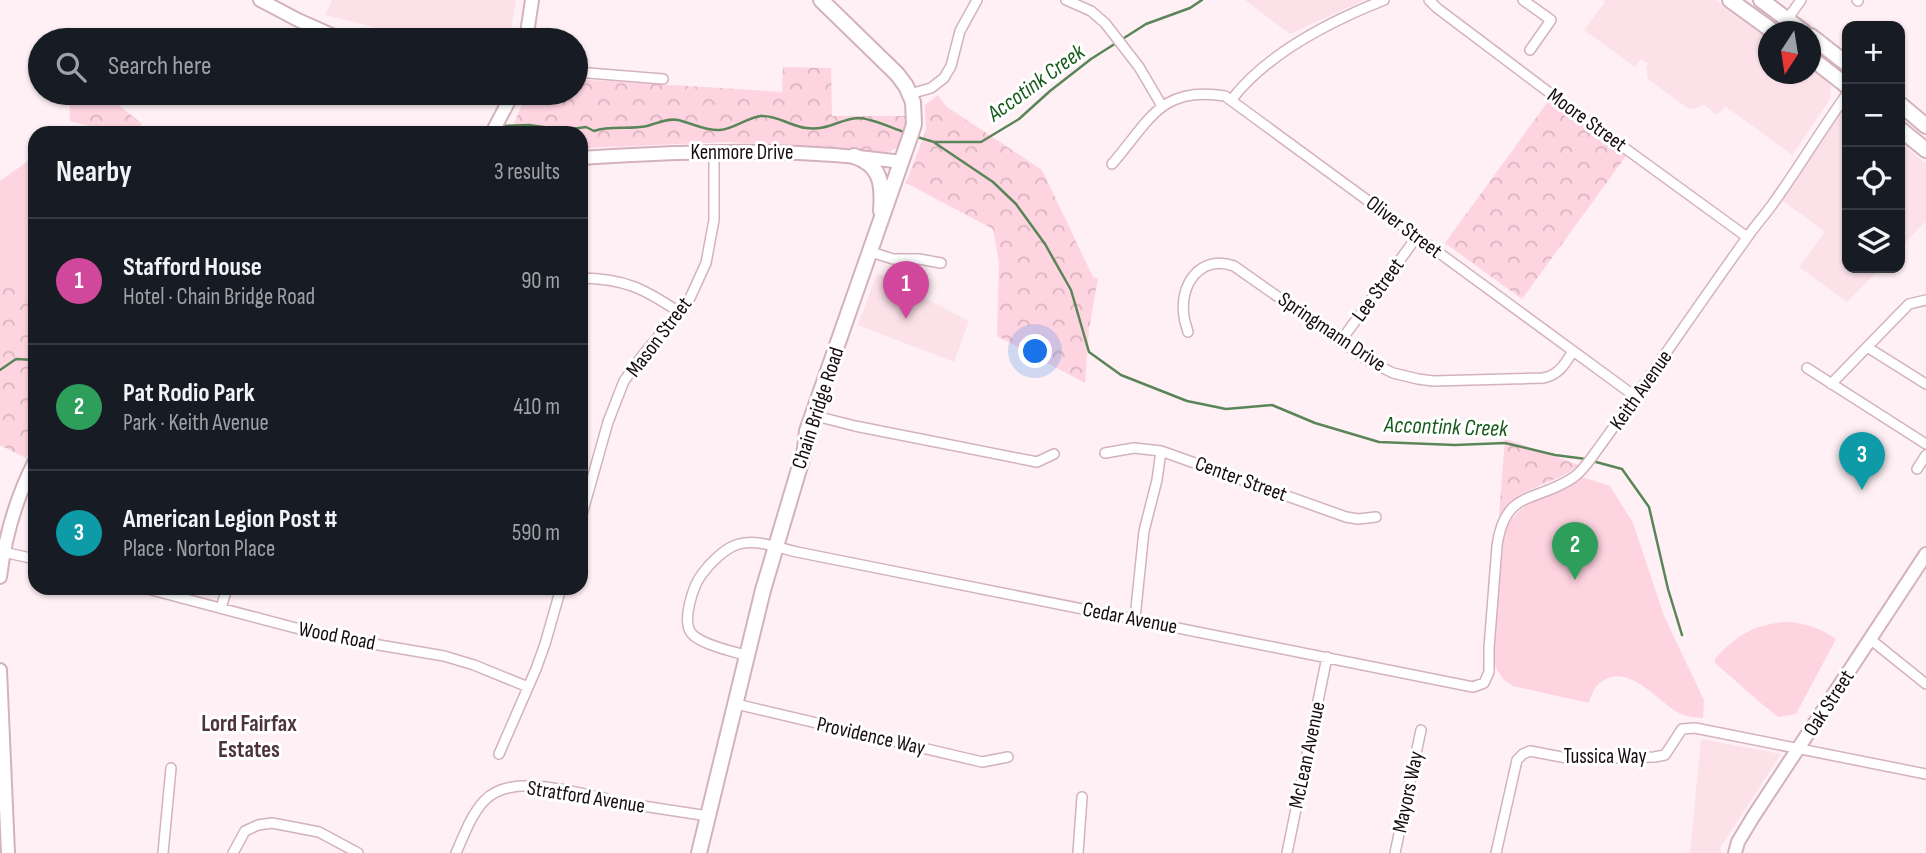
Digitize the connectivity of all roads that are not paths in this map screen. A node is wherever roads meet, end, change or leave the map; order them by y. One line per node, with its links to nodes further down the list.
1 (260, 0): 15 (street)
2 (821, 0): 25 (main road, Chain Bridge Road)
3 (977, 0): 25 (street)
4 (1066, 0): 29 (street)
5 (1384, 0): 26 (street)
6 (1429, 0): 41 (street, Moore Street)
7 (1523, 0): 19 (street)
8 (1730, 0): 13 (main road)
9 (1761, 0): 12 (main road)
10 (1801, 0): 12 (street)
11 (532, 4): 16 (street); 17 (street)
12 (1787, 19): 14 (main road)
13 (1760, 21)
14 (1790, 21)
15 (316, 28)
16 (523, 28)
17 (528, 28)
18 (1821, 44): 20 (main road)
19 (1530, 50)
20 (1842, 60)
21 (1821, 66): 24 (main road)
22 (588, 73): 23 (street)
23 (663, 79)
24 (1844, 84)
25 (910, 94): 37 (main road, Chain Bridge Road)
26 (1231, 100): 29 (street, Oliver Street); 42 (street, Oliver Street)
27 (1842, 101): 41 (street, Keith Avenue)
28 (505, 105): 31 (street)
29 (1162, 106): 39 (street)
30 (1905, 108): 32 (main road)
31 (495, 126)
32 (1926, 127)
33 (1905, 133): 34 (main road)
34 (1926, 150)
35 (714, 152): 36 (street, Kenmore Drive); 38 (street, Kenmore Drive); 47 (street, Mason Street)
36 (854, 156): 37 (street, Kenmore Drive); 40 (main road)
37 (904, 156): 40 (main road, Chain Bridge Road)
38 (588, 157)
39 (1112, 164)
40 (879, 230): 43 (main road, Chain Bridge Road)
41 (1747, 237): 55 (street, Keith Avenue)
42 (1416, 238): 49 (street, Lee Street); 51 (street, Oliver Street)
43 (871, 252): 44 (street); 56 (main road, Chain Bridge Road)
44 (940, 263)
45 (588, 278): 47 (street)
46 (1926, 300): 50 (street)
47 (679, 312): 64 (street, Mason Street)
48 (1188, 332): 49 (street, Springmann Drive)
49 (1340, 342): 51 (street, Springmann Drive)
50 (1867, 347): 53 (street); 54 (street)
51 (1573, 351): 55 (street, Oliver Street)
52 (1807, 368): 53 (street)
53 (1831, 384): 57 (street)
54 (1926, 384)
55 (1636, 397): 80 (street, Keith Avenue)
56 (813, 415): 60 (street); 66 (main road, Chain Bridge Road)
57 (1926, 444)
58 (1161, 451): 59 (street, Center Street); 65 (street, Center Street); 75 (street)
59 (1105, 453)
60 (1055, 454)
61 (1926, 455): 62 (street)
62 (1917, 469)
63 (28, 476): 67 (street)
64 (588, 493)
65 (1376, 517)
66 (775, 547): 75 (street, Cedar Avenue); 77 (main road, Chain Bridge Road); 77 (street, Cedar Avenue)
67 (3, 552): 69 (street); 70 (street)
68 (1926, 554): 76 (street, Oak Street)
69 (28, 557)
70 (0, 577)
71 (171, 595): 74 (street, Wood Road)
72 (225, 595): 74 (street)
73 (559, 595): 82 (street)
74 (221, 608): 82 (street, Wood Road)
75 (1135, 618): 78 (street, Cedar Avenue)
76 (1870, 639): 81 (street); 86 (street, Oak Street)
77 (747, 656): 84 (main road, Chain Bridge Road)
78 (1327, 657): 80 (street, Cedar Avenue); 100 (street, McLean Avenue)
79 (0, 670): 83 (street)
80 (1484, 683)
81 (1926, 684)
82 (528, 687): 87 (street)
83 (1, 703): 93 (street)
84 (736, 704): 88 (street, Providence Way); 92 (main road, Chain Bridge Road)
85 (1421, 730): 101 (street, Mayors Way)
86 (1798, 749): 90 (street); 102 (street, Tussica Way); 103 (street, Oak Street)
87 (499, 754)
88 (1008, 757)
89 (171, 768): 94 (street)
90 (1926, 774)
91 (1082, 797): 99 (street)
92 (708, 816): 97 (street, Stratford Avenue); 98 (main road, Chain Bridge Road)
93 (8, 853)
94 (163, 853)
95 (233, 853): 96 (street)
96 (358, 853)
97 (456, 853)
98 (699, 853)
99 (1078, 853)
100 (1287, 853)
101 (1395, 853)
102 (1496, 853)
103 (1735, 853)

